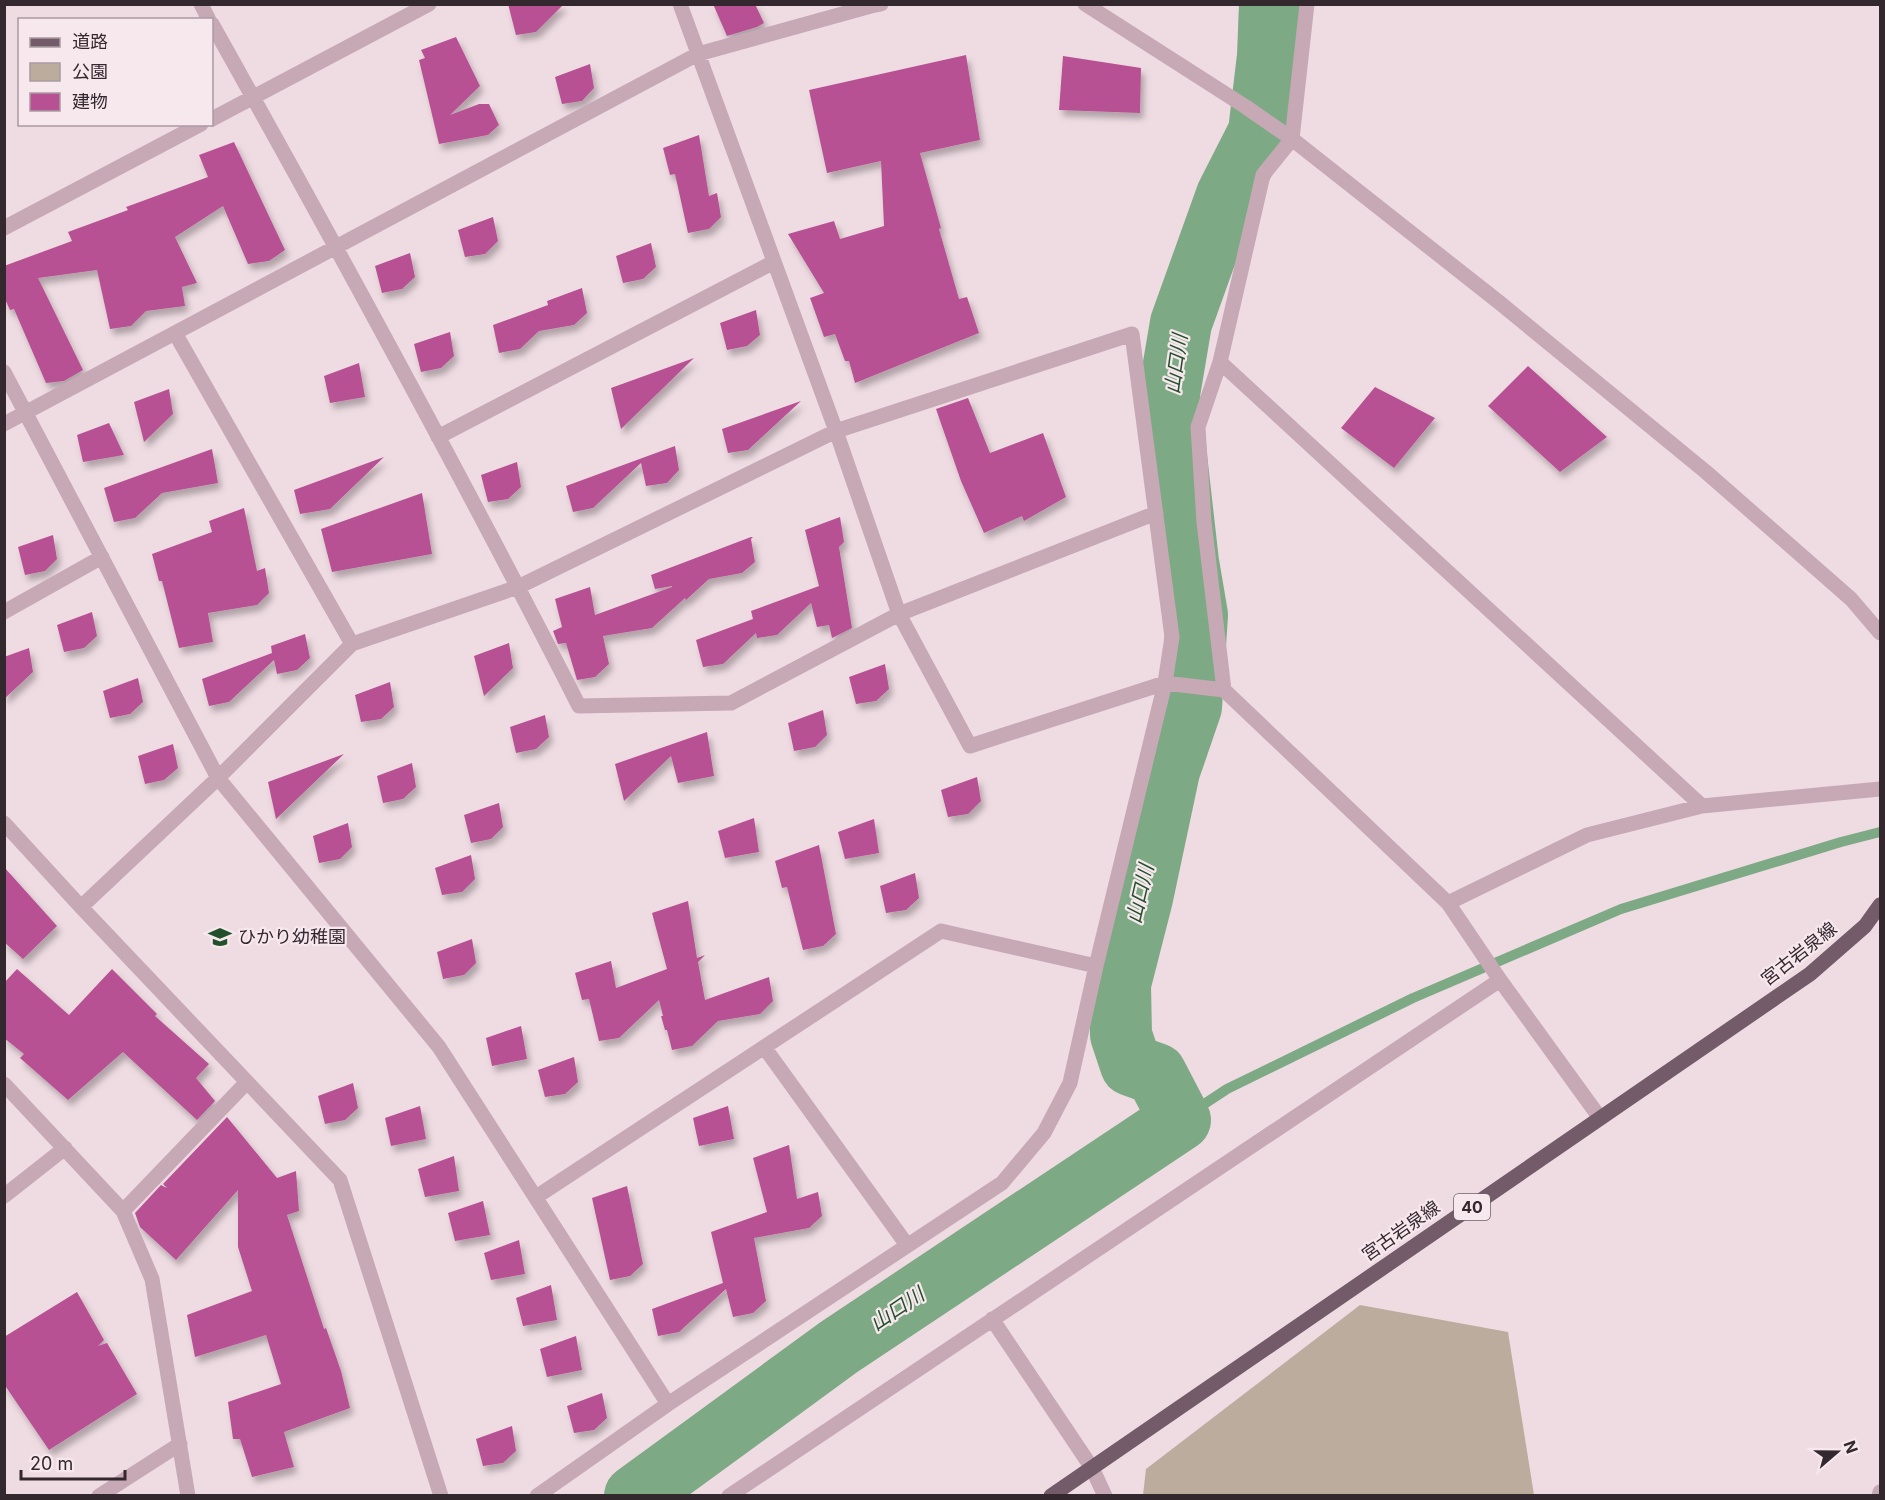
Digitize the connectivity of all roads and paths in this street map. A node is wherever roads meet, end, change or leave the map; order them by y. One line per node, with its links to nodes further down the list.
1 (201, 4): 7 (street)
2 (429, 4): 10 (street)
3 (680, 4): 9 (street)
4 (1085, 4): 13 (street)
5 (1307, 4): 13 (street)
6 (874, 5): 9 (street)
7 (208, 18)
8 (213, 26): 10 (street)
9 (698, 54): 15 (street); 16 (street)
10 (253, 97): 11 (street); 15 (street)
11 (213, 118)
12 (197, 126): 14 (street)
13 (1292, 139): 18 (street); 29 (street)
14 (4, 228)
15 (336, 247): 17 (street); 23 (street)
16 (774, 262): 22 (street); 23 (street)
17 (175, 333): 20 (street); 30 (street)
18 (1220, 362): 32 (street); 35 (street)
19 (4, 372): 20 (street)
20 (26, 413): 21 (street); 25 (street)
21 (4, 424)
22 (836, 431): 24 (street); 26 (street); 28 (street)
23 (438, 437): 26 (street)
24 (1156, 513): 28 (street); 31 (street)
25 (102, 557): 27 (street); 33 (street)
26 (518, 587): 28 (street); 30 (street)
27 (4, 612)
28 (899, 614): 31 (street)
29 (1881, 633)
30 (352, 644): 33 (street)
31 (1165, 683): 32 (street); 40 (street)
32 (1224, 690): 37 (street)
33 (218, 778): 39 (street); 48 (street)
34 (1881, 789): 35 (street)
35 (1702, 806): 37 (street)
36 (4, 823): 39 (street)
37 (1448, 903): 41 (street)
38 (1881, 905): 45 (main road, 宮古岩泉線 / 40)
39 (81, 907): 43 (street)
40 (1096, 966): 42 (street); 50 (street)
41 (1500, 980): 45 (street); 51 (street)
42 (764, 1047): 48 (street); 50 (street)
43 (247, 1082): 49 (street); 57 (street)
44 (4, 1084): 46 (street)
45 (1600, 1118): 54 (main road, 宮古岩泉線 / 40)
46 (65, 1148): 47 (street); 49 (street)
47 (4, 1196)
48 (536, 1197): 52 (street)
49 (123, 1211): 53 (street)
50 (908, 1245): 52 (street)
51 (992, 1319): 54 (street); 59 (street)
52 (668, 1404): 58 (street)
53 (180, 1444): 55 (street); 56 (street)
54 (1092, 1468): 60 (main road, 宮古岩泉線 / 40); 61 (street)
55 (99, 1496)
56 (189, 1496)
57 (441, 1496)
58 (537, 1496)
59 (729, 1496)
60 (1051, 1496)
61 (1106, 1496)

